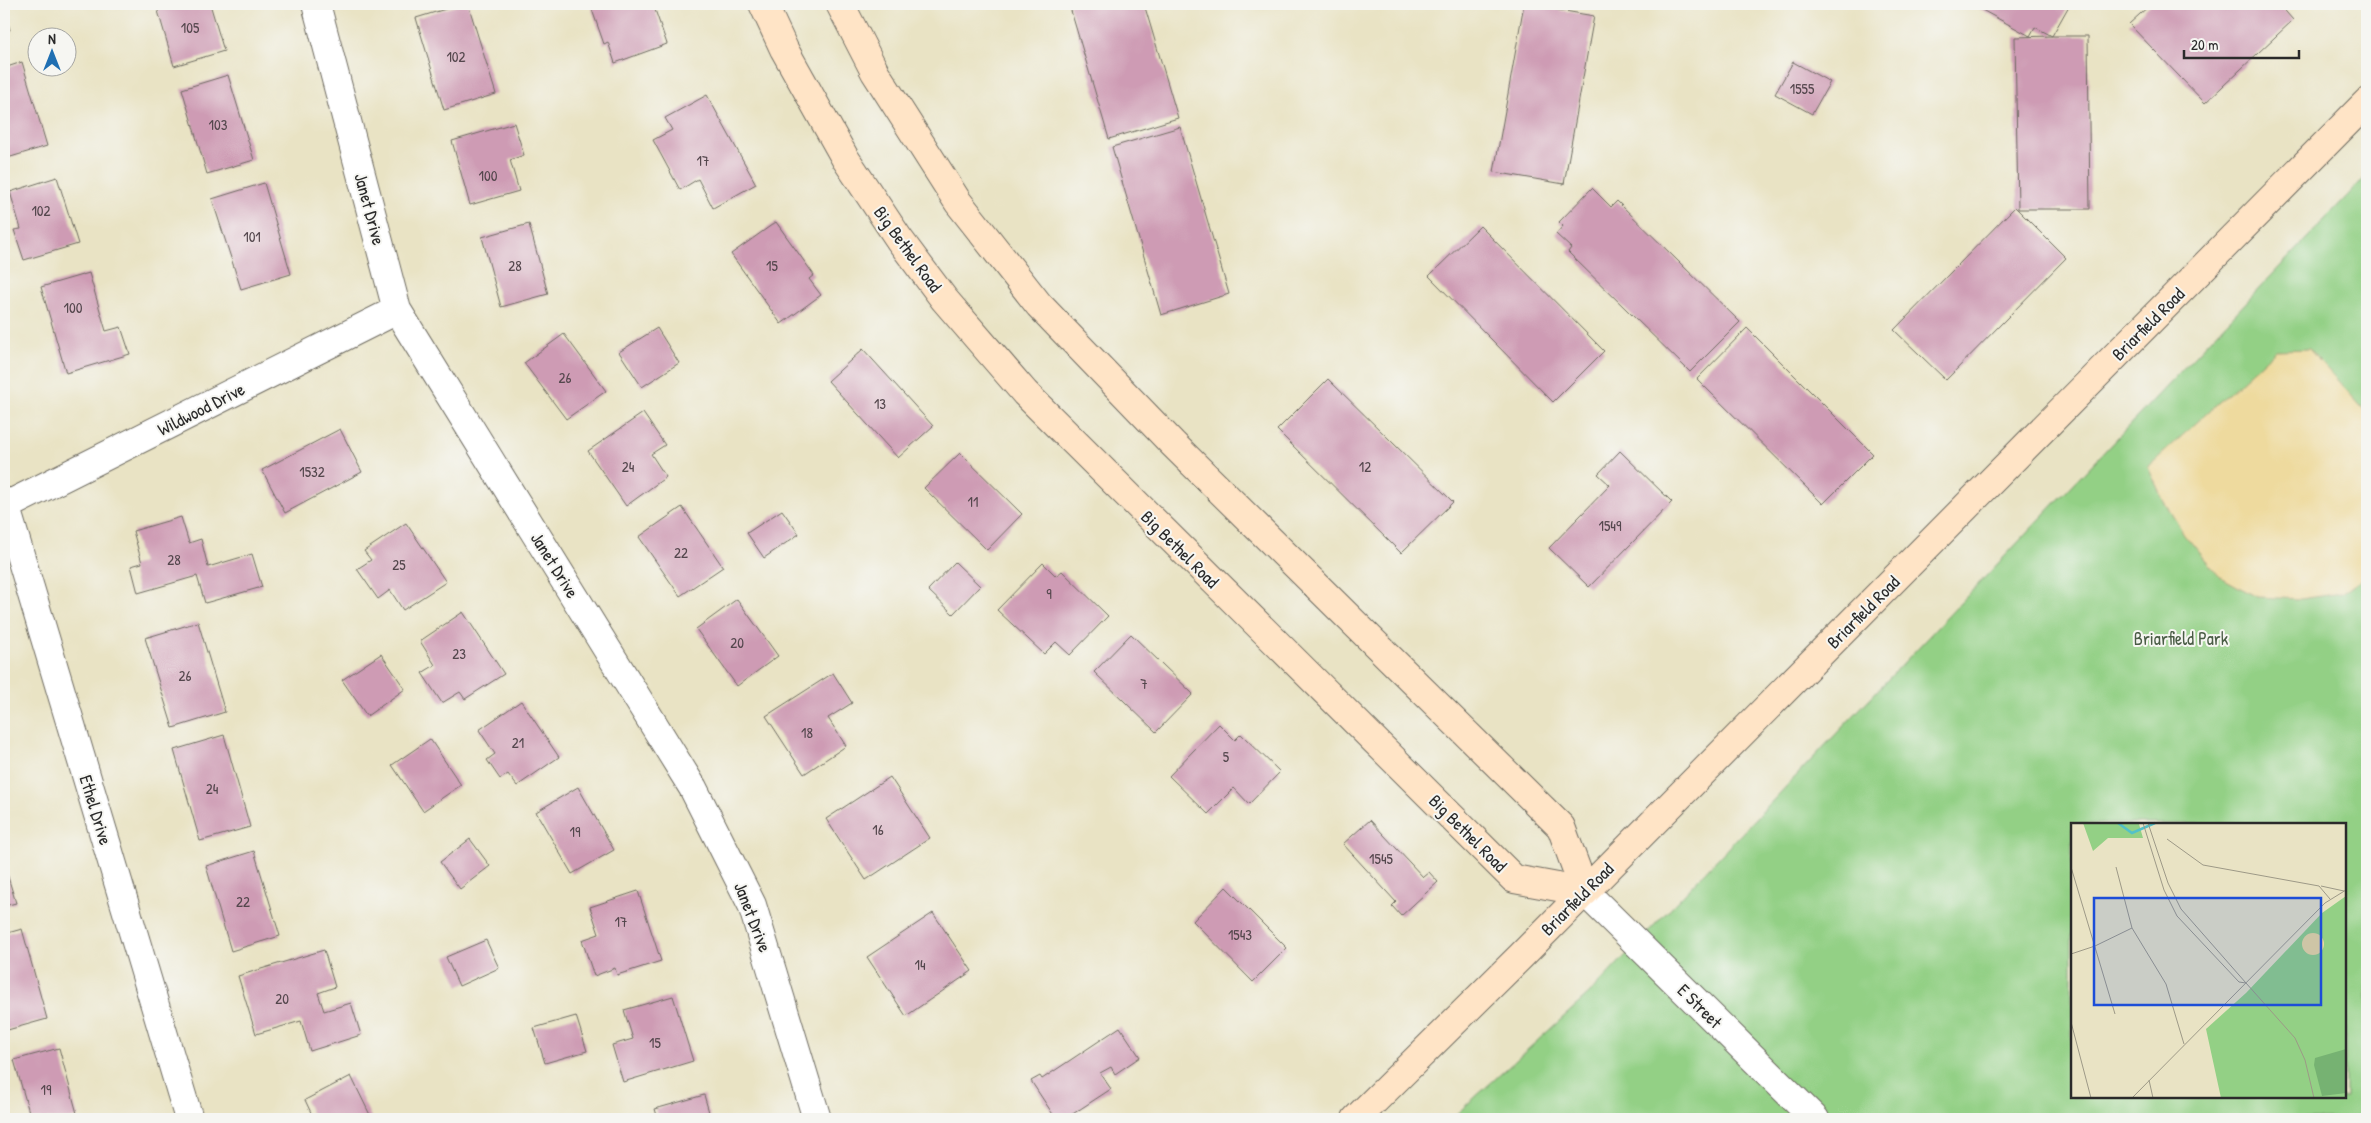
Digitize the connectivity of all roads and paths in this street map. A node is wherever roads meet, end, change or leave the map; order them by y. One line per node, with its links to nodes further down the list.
1 (316, 4): 5 (street, Janet Drive)
2 (763, 4): 7 (main road, Big Bethel Road)
3 (840, 4): 7 (main road)
4 (2367, 102): 7 (main road, Briarfield Road)
5 (397, 310): 6 (street, Wildwood Drive); 9 (street, Janet Drive)
6 (4, 505): 8 (street, Ethel Drive)
7 (1585, 892): 10 (main road, Briarfield Road); 11 (street, E Street)
8 (189, 1119)
9 (817, 1119)
10 (1356, 1119)
11 (1815, 1119)

